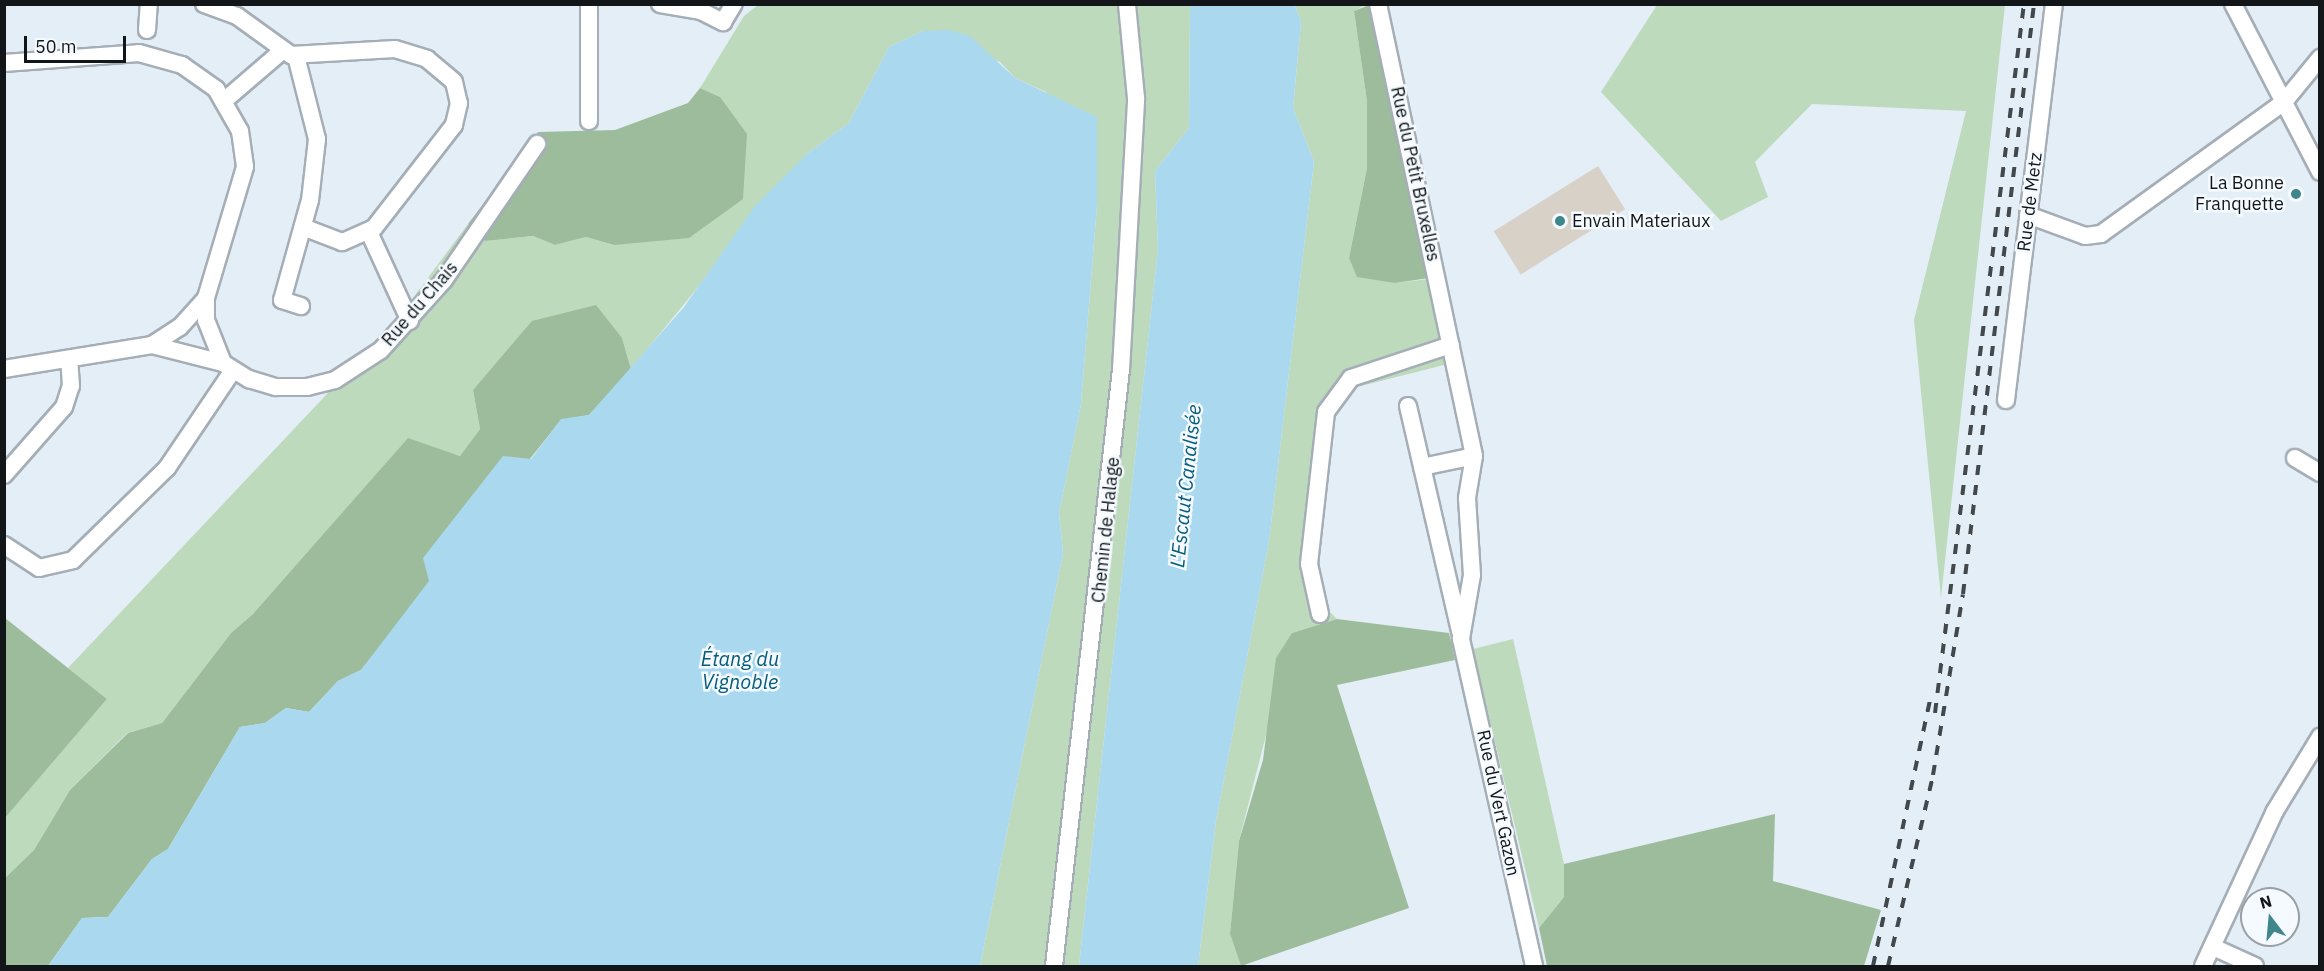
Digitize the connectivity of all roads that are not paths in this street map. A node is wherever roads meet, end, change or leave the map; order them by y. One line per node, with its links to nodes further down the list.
1 (149, 4): 10 (street)
2 (589, 4): 16 (street)
3 (660, 4): 4 (street)
4 (734, 4)
5 (1127, 4): 42 (street, Chemin de Halage)
6 (1378, 4): 26 (street, Rue du Petit Bruxelles)
7 (2054, 4): 19 (street, Rue de Metz)
8 (2233, 4): 15 (street)
9 (207, 5): 11 (street)
10 (147, 30)
11 (289, 54): 14 (street); 20 (street); 21 (street)
12 (2319, 58): 15 (street)
13 (4, 63): 14 (street)
14 (225, 100): 22 (street)
15 (2284, 102): 18 (street); 19 (street)
16 (589, 121)
17 (537, 144): 24 (street, Rue du Chais)
18 (2319, 172)
19 (2028, 215): 30 (street, Rue de Metz)
20 (303, 227): 21 (street); 23 (street)
21 (369, 232): 24 (street)
22 (206, 298): 25 (street, Rue du Chais); 28 (street)
23 (301, 306)
24 (410, 321): 28 (street, Rue du Chais)
25 (152, 345): 27 (street, Rue du Chais); 28 (street, Rue du Chais)
26 (1451, 345): 32 (street, Rue du Petit Bruxelles); 38 (street)
27 (69, 359): 29 (street, Rue du Chais); 36 (street)
28 (228, 366): 37 (street)
29 (4, 369)
30 (2006, 400)
31 (1408, 406): 34 (street, Rue du Vert Gazon)
32 (1474, 456): 34 (street); 39 (street, Rue du Vert Gazon)
33 (2295, 458): 35 (street)
34 (1422, 467): 39 (street, Rue du Vert Gazon)
35 (2319, 473)
36 (4, 475)
37 (4, 545)
38 (1320, 614)
39 (1461, 639): 43 (street, Rue du Vert Gazon)
40 (2319, 737): 41 (street)
41 (2213, 946): 44 (street); 45 (street)
42 (1054, 966)
43 (1534, 966)
44 (2203, 966)
45 (2255, 966)

